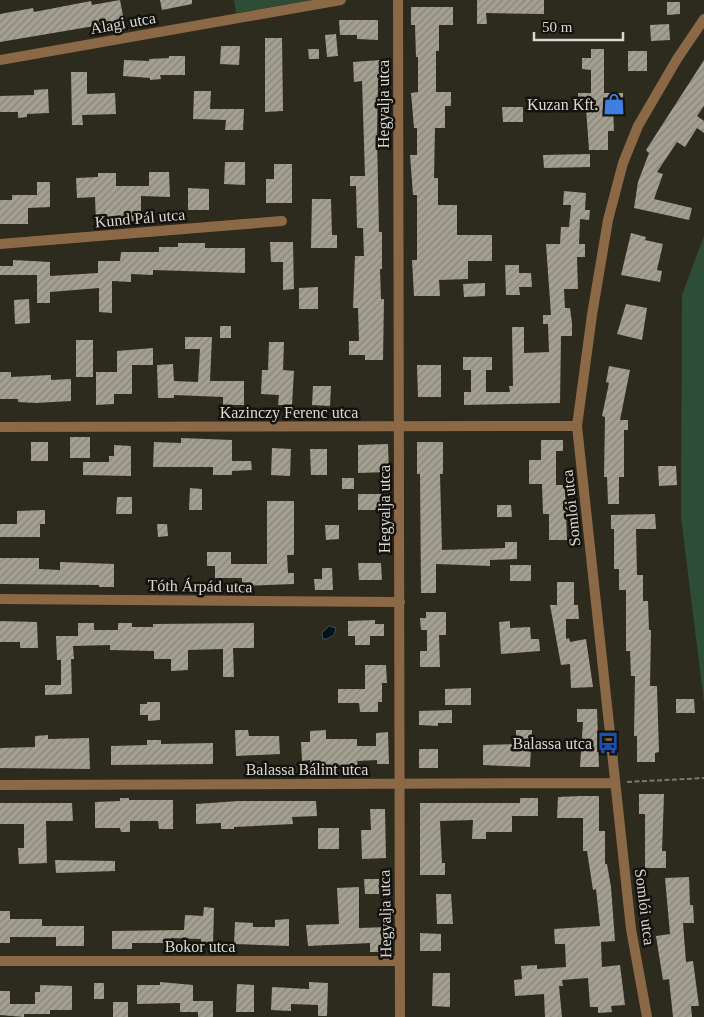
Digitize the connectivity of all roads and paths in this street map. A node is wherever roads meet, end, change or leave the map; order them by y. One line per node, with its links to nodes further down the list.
1 (341, 0): 4 (street, Alagi utca)
2 (398, 0): 9 (street, Hegyalja utca)
3 (704, 19): 7 (street, Somlói utca)
4 (0, 60)
5 (282, 221): 6 (street, Kund Pál utca)
6 (0, 244)
7 (577, 426): 9 (street, Kazinczy Ferenc utca); 13 (street, Somlói utca)
8 (0, 427): 9 (street, Kazinczy Ferenc utca)
9 (398, 427): 11 (street, Hegyalja utca)
10 (0, 599): 11 (street, Tóth Árpád utca)
11 (400, 602): 14 (street, Hegyalja utca)
12 (704, 778): 13 (path)
13 (615, 783): 14 (street, Balassa Bálint utca); 19 (street, Somlói utca)
14 (398, 784): 15 (street, Balassa Bálint utca); 17 (street, Hegyalja utca)
15 (0, 786)
16 (0, 961): 17 (street, Bokor utca)
17 (400, 961): 18 (street, Hegyalja utca)
18 (400, 1017)
19 (647, 1017)

